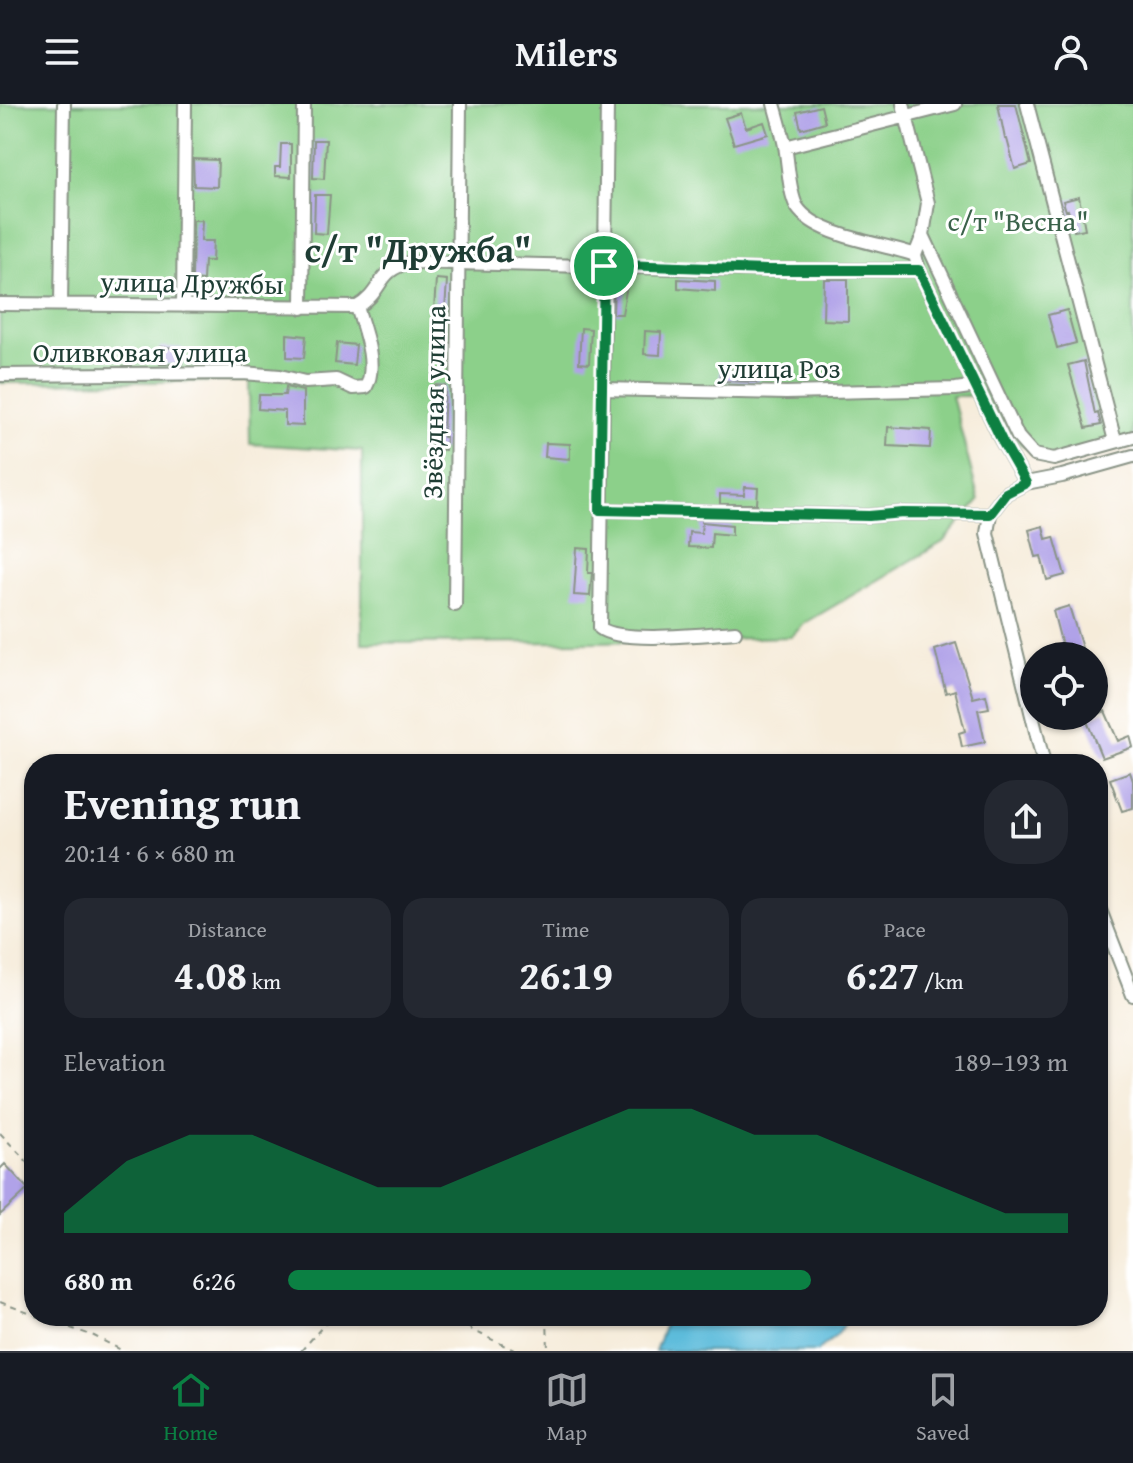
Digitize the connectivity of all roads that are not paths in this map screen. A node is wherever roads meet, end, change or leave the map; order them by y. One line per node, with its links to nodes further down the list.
1 (64, 104): 17 (street)
2 (185, 104): 18 (street)
3 (304, 104): 20 (street)
4 (460, 104): 13 (street, Звёздная улица)
5 (607, 104): 14 (street)
6 (774, 104): 10 (street)
7 (955, 104): 9 (street)
8 (1027, 104): 25 (street)
9 (905, 111): 10 (street); 11 (street)
10 (785, 147): 12 (street)
11 (923, 235): 12 (street); 25 (street)
12 (915, 255): 15 (street)
13 (459, 265): 14 (street); 19 (street); 30 (street, Звёздная улица)
14 (604, 266): 15 (street); 23 (street)
15 (919, 270): 22 (street)
16 (0, 304): 17 (street, улица Дружбы)
17 (61, 304): 18 (street, улица Дружбы)
18 (183, 306): 20 (street, улица Дружбы)
19 (357, 307): 20 (street, улица Дружбы); 21 (street, Оливковая улица)
20 (302, 308)
21 (0, 375)
22 (976, 386): 23 (street, улица Роз); 27 (street)
23 (602, 389): 28 (street)
24 (1133, 437): 25 (street)
25 (1115, 441)
26 (1133, 456): 27 (street)
27 (1026, 483): 29 (street)
28 (600, 510): 29 (street); 31 (street)
29 (990, 514): 32 (street)
30 (455, 605)
31 (735, 632)
32 (1042, 754)
33 (1108, 931): 34 (street)
34 (1133, 995)

